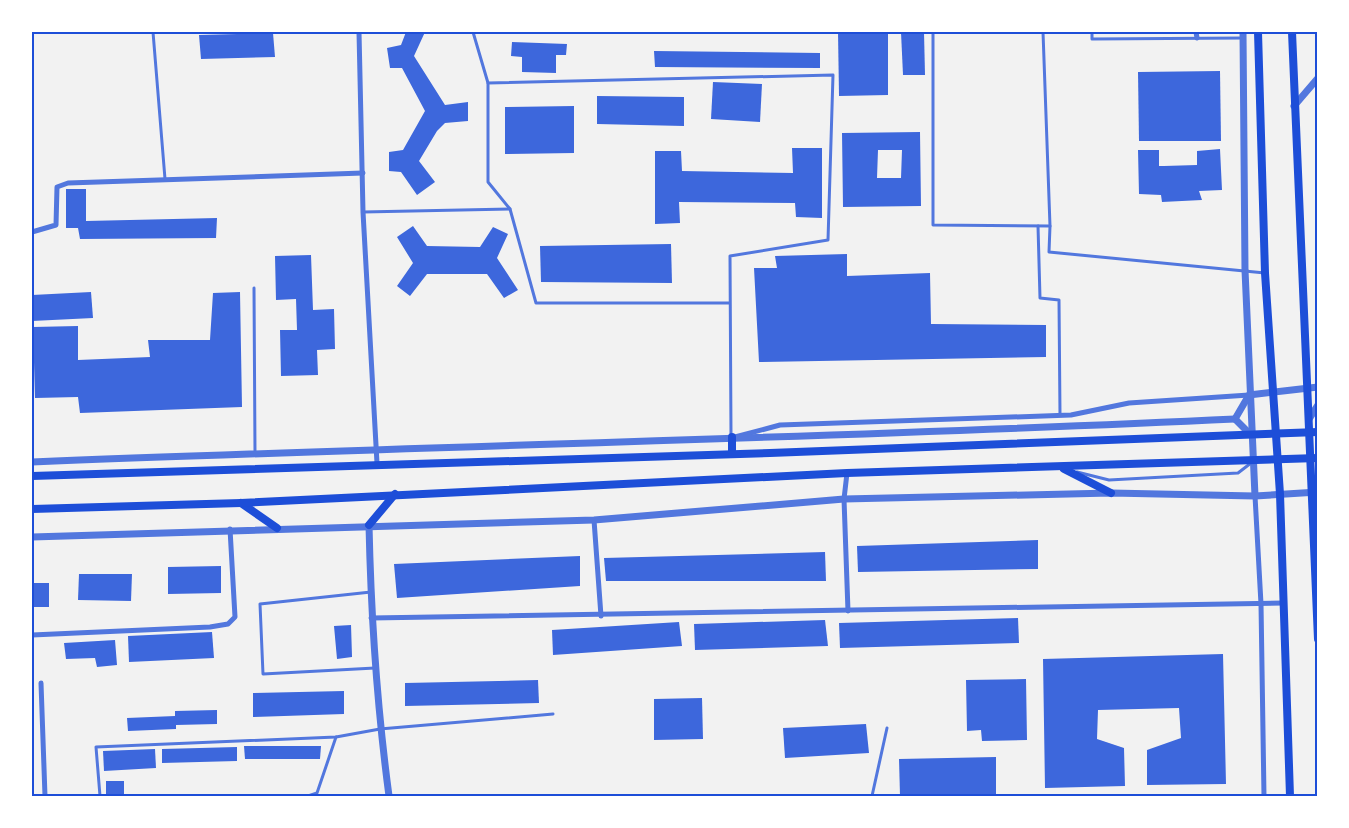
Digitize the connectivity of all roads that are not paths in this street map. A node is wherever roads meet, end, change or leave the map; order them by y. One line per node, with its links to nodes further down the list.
1 (153, 32): 15 (lane)
2 (359, 32): 14 (street)
3 (473, 32): 12 (lane)
4 (933, 32): 18 (lane)
5 (1043, 32): 19 (lane)
6 (1092, 32): 9 (lane)
7 (1258, 32): 22 (main road)
8 (1292, 32): 13 (main road)
9 (1196, 35): 10 (lane)
10 (1244, 35): 21 (street)
11 (1317, 78): 13 (street)
12 (488, 83): 16 (lane); 24 (lane)
13 (1294, 106): 26 (main road)
14 (363, 173): 15 (street); 17 (street)
15 (165, 182): 20 (street)
16 (510, 209): 17 (lane); 24 (lane)
17 (363, 212): 37 (street)
18 (1038, 226): 19 (lane); 30 (lane)
19 (1050, 226): 21 (lane)
20 (32, 232)
21 (1245, 270): 22 (lane); 28 (street)
22 (1265, 273): 27 (main road)
23 (254, 288): 38 (lane)
24 (730, 303): 36 (lane)
25 (1317, 387): 26 (street)
26 (1306, 388): 27 (street); 32 (main road)
27 (1272, 393): 28 (street); 34 (main road)
28 (1249, 395): 30 (street); 31 (street); 35 (street)
29 (1317, 405): 32 (street)
30 (1060, 415): 36 (street)
31 (1235, 419): 35 (street); 36 (street)
32 (1307, 422): 33 (main road)
33 (1313, 432): 34 (main road); 40 (main road)
34 (1274, 433): 35 (main road); 42 (main road)
35 (1251, 435): 39 (main road); 41 (street)
36 (732, 437): 37 (street); 39 (main road)
37 (376, 448): 38 (street); 44 (street)
38 (255, 453): 43 (street)
39 (732, 453): 44 (main road)
40 (1314, 458): 42 (main road); 48 (main road)
41 (1253, 460): 42 (main road); 45 (main road); 45 (lane); 52 (street)
42 (1277, 460): 51 (main road)
43 (32, 462)
44 (377, 463): 47 (main road)
45 (1064, 468): 46 (main road); 49 (main road)
46 (847, 473): 50 (main road); 53 (street)
47 (32, 476)
48 (1315, 492): 51 (street); 68 (main road)
49 (1111, 493): 52 (street); 53 (street)
50 (395, 494): 54 (main road); 57 (main road)
51 (1280, 494): 52 (street); 62 (main road)
52 (1255, 496): 63 (street)
53 (844, 499): 56 (street); 64 (street)
54 (241, 503): 55 (main road); 58 (main road)
55 (32, 508)
56 (594, 520): 57 (street); 65 (street)
57 (369, 525): 58 (street); 61 (street)
58 (277, 528): 59 (street)
59 (230, 529): 60 (street); 67 (street)
60 (32, 537)
61 (371, 592): 66 (street); 69 (lane)
62 (1284, 603): 63 (street); 81 (main road)
63 (1261, 604): 64 (street); 80 (street)
64 (848, 612): 65 (street)
65 (601, 616): 66 (street)
66 (371, 618): 69 (street)
67 (32, 635)
68 (1317, 639)
69 (375, 668): 73 (street)
70 (41, 683): 75 (street)
71 (553, 714): 73 (lane)
72 (887, 728): 79 (lane)
73 (380, 729): 74 (lane); 78 (street)
74 (336, 737): 76 (lane); 77 (lane)
75 (45, 796)
76 (100, 796)
77 (308, 796)
78 (389, 796)
79 (872, 796)
80 (1264, 796)
81 (1290, 796)

